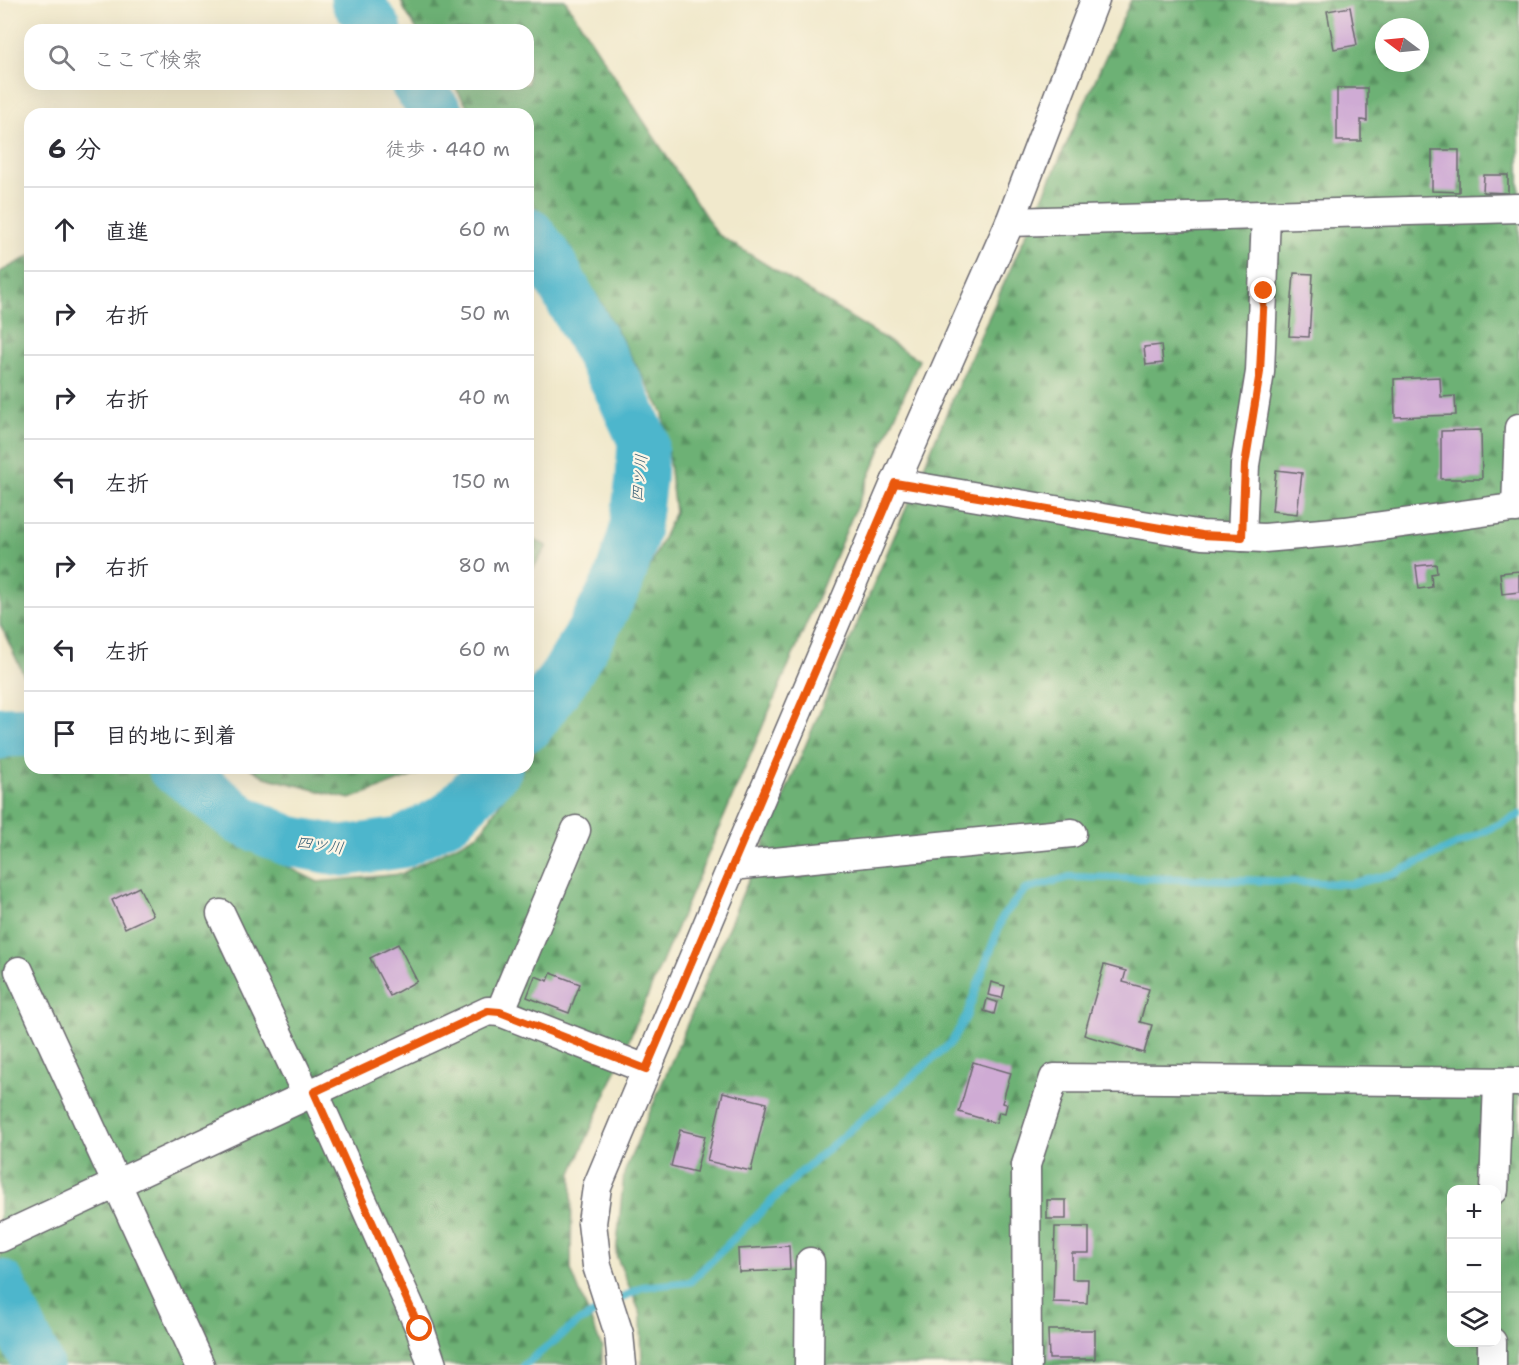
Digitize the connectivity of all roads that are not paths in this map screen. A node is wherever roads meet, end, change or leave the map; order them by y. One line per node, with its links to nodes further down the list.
1 (1095, 0): 4 (street)
2 (1519, 208): 3 (street)
3 (1266, 215): 4 (street); 8 (street)
4 (1010, 222): 6 (street)
5 (1519, 428): 7 (street)
6 (895, 483): 8 (street); 11 (street)
7 (1518, 507): 8 (street)
8 (1242, 537)
9 (576, 830): 14 (street)
10 (1072, 833): 11 (street)
11 (732, 866): 15 (street)
12 (221, 914): 17 (street)
13 (19, 971): 18 (street)
14 (500, 1012): 15 (street); 17 (street)
15 (646, 1069): 25 (street)
16 (1509, 1082): 19 (street); 27 (street)
17 (310, 1094): 18 (street); 24 (street)
18 (117, 1183): 20 (street); 23 (street)
19 (1495, 1185)
20 (0, 1238)
21 (810, 1262): 26 (street)
22 (1492, 1347): 28 (street)
23 (200, 1365)
24 (432, 1365)
25 (622, 1365)
26 (809, 1365)
27 (1027, 1365)
28 (1492, 1365)

